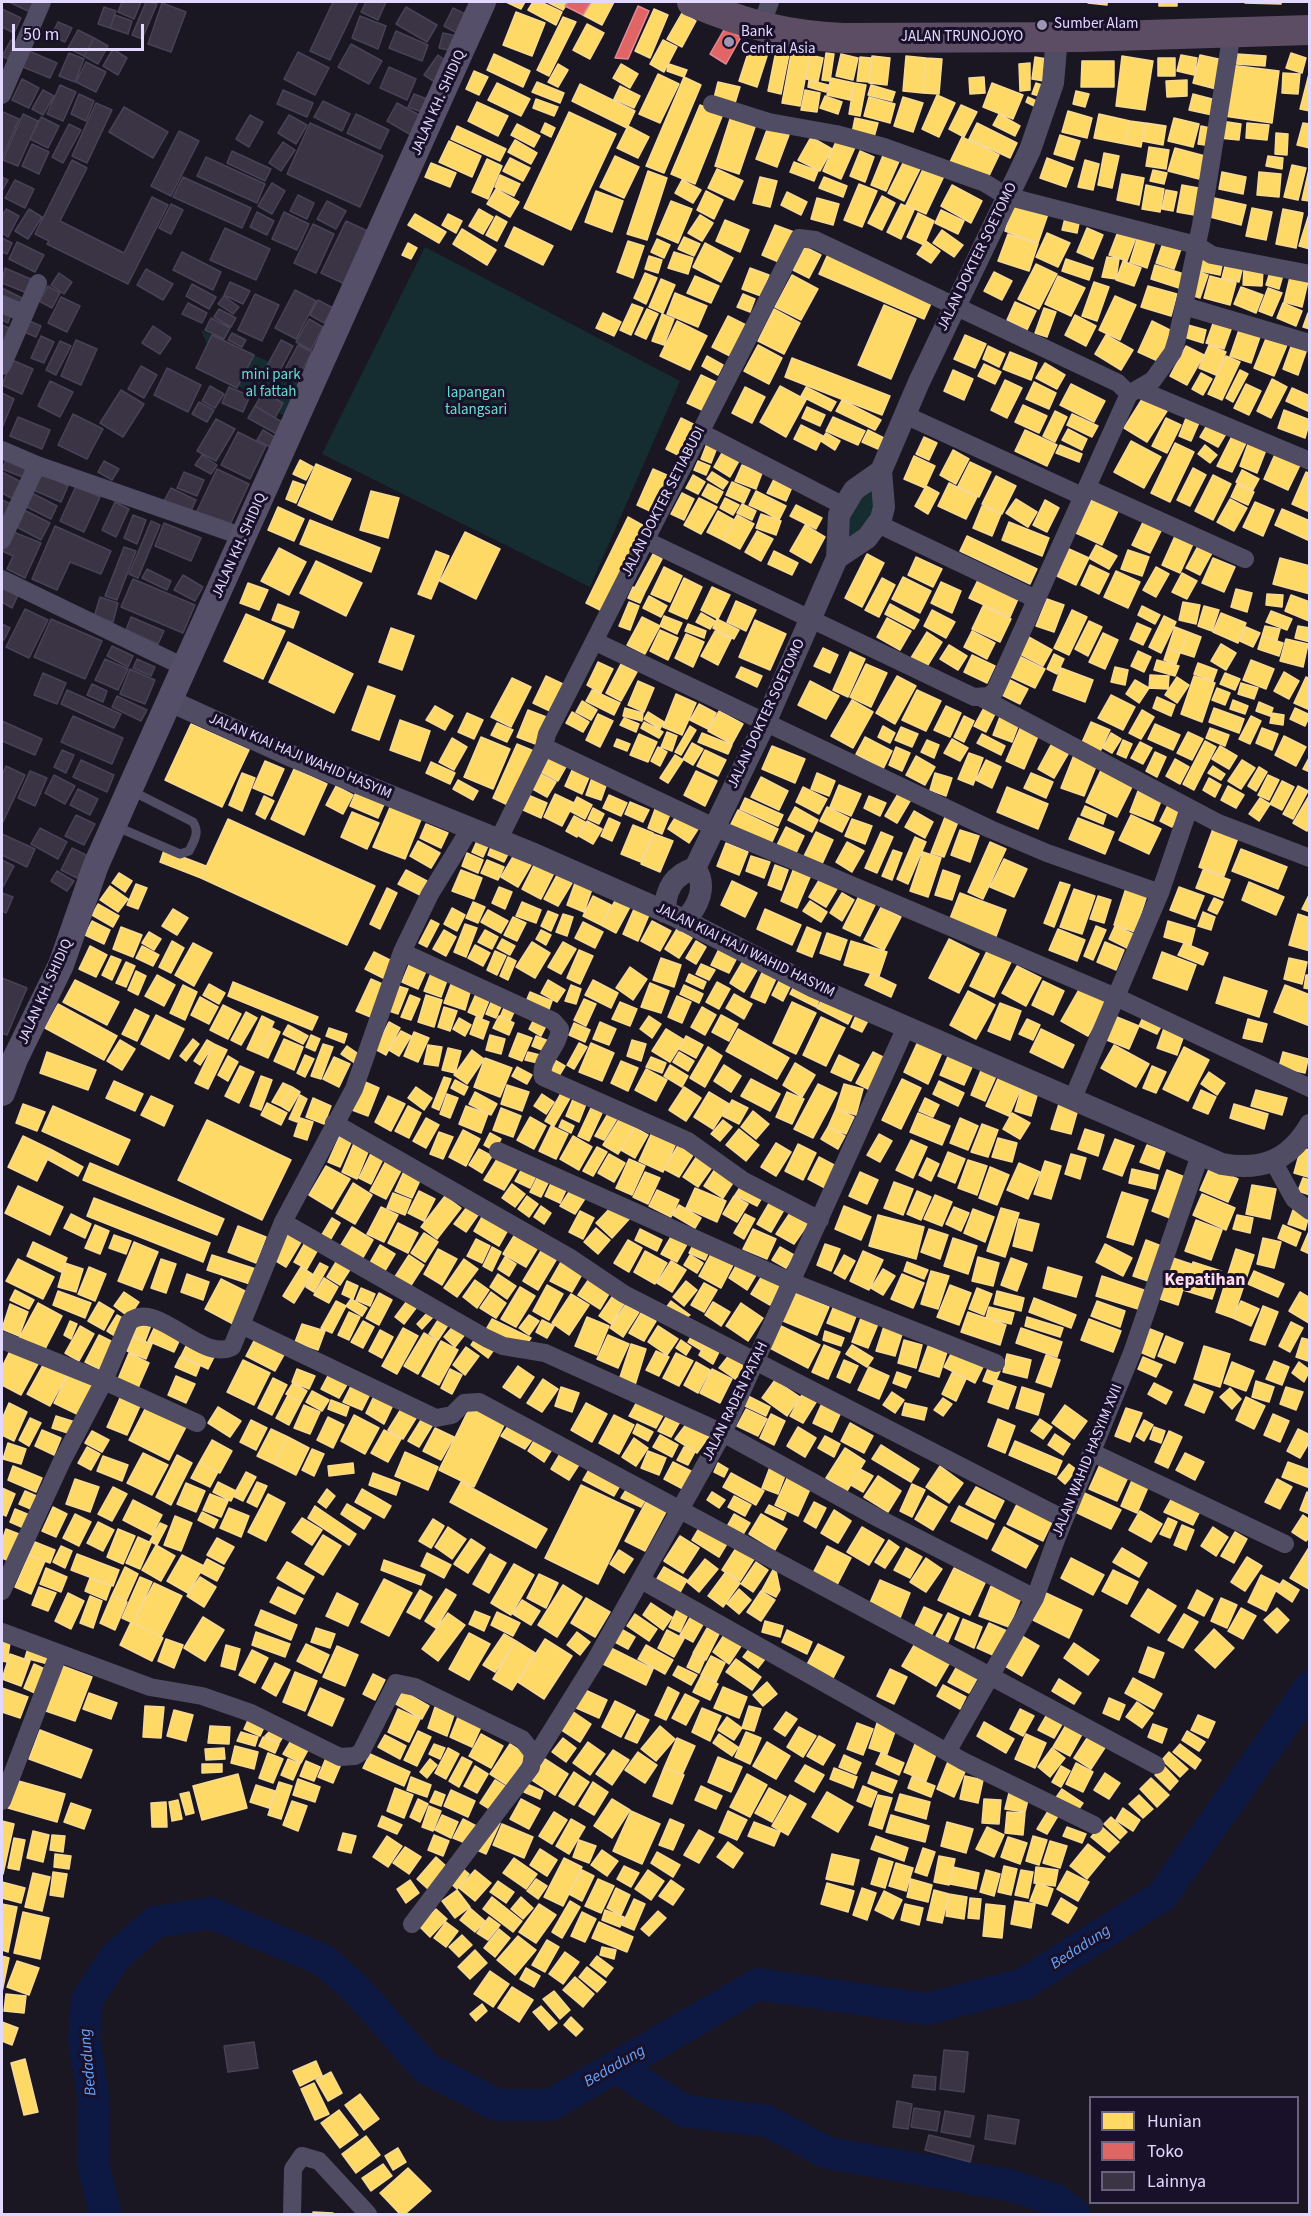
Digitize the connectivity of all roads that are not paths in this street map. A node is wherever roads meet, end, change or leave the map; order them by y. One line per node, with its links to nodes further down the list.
1 (42, 2): 8 (street)
2 (483, 2): 30 (main road, JALAN KH. SHIDIQ)
3 (692, 2): 4 (highway, JALAN TRUNOJOYO)
4 (765, 15): 7 (highway, JALAN TRUNOJOYO)
5 (1310, 30): 6 (highway, JALAN TRUNOJOYO)
6 (1232, 32): 7 (highway, JALAN TRUNOJOYO); 11 (street)
7 (1057, 38): 10 (street, JALAN DOKTER SOETOMO)
8 (2, 95)
9 (712, 104): 10 (street)
10 (1006, 196): 11 (street); 15 (street, JALAN DOKTER SOETOMO)
11 (1196, 245): 12 (street); 16 (street)
12 (1310, 274)
13 (38, 283): 17 (street)
14 (2, 304): 17 (street)
15 (954, 306): 20 (street); 21 (street, JALAN DOKTER SOETOMO); 22 (street, JALAN DOKTER SETIABUDI)
16 (1184, 306): 18 (street); 20 (street)
17 (23, 313): 19 (street)
18 (1310, 343)
19 (2, 366)
20 (1133, 392): 24 (street); 27 (street)
21 (905, 415): 26 (street, JALAN DOKTER SOETOMO); 27 (street)
22 (700, 432): 28 (street); 32 (street, JALAN DOKTER SETIABUDI)
23 (2, 450): 25 (street)
24 (1310, 461)
25 (37, 465): 30 (street); 31 (street)
26 (881, 471): 28 (street, JALAN DOKTER SOETOMO); 29 (street, JALAN DOKTER SOETOMO)
27 (1085, 492): 34 (street); 36 (street)
28 (844, 506): 33 (street, JALAN DOKTER SOETOMO)
29 (878, 524): 33 (street); 36 (street)
30 (244, 537): 39 (main road, JALAN KH. SHIDIQ)
31 (2, 540)
32 (645, 540): 37 (street); 38 (street, JALAN DOKTER SETIABUDI)
33 (837, 558): 37 (street, JALAN DOKTER SOETOMO)
34 (1245, 559)
35 (2, 579): 39 (street)
36 (1036, 599): 40 (street)
37 (810, 620): 40 (street); 42 (street, JALAN DOKTER SOETOMO)
38 (594, 641): 42 (street); 43 (street, JALAN DOKTER SETIABUDI)
39 (184, 667): 41 (main road, JALAN KH. SHIDIQ)
40 (980, 697): 45 (street)
41 (170, 701): 44 (main road, JALAN KH. SHIDIQ); 47 (street, JALAN KIAI HAJI WAHID HASYIM)
42 (765, 723): 48 (street, JALAN DOKTER SOETOMO); 52 (street)
43 (552, 751): 48 (street); 49 (street, JALAN DOKTER SETIABUDI)
44 (129, 790): 46 (main road, JALAN KH. SHIDIQ); 46 (lane)
45 (1189, 808): 50 (street); 52 (street)
46 (114, 825): 58 (main road, JALAN KH. SHIDIQ)
47 (471, 827): 49 (street, JALAN KIAI HAJI WAHID HASYIM); 54 (street)
48 (714, 827): 51 (street, JALAN DOKTER SOETOMO); 55 (street)
49 (499, 838): 53 (street, JALAN KIAI HAJI WAHID HASYIM)
50 (1310, 858)
51 (695, 868): 53 (street); 53 (street)
52 (1160, 893): 55 (street)
53 (675, 917): 56 (street, JALAN KIAI HAJI WAHID HASYIM)
54 (402, 952): 60 (street); 66 (street)
55 (1116, 997): 57 (street); 59 (street)
56 (906, 1027): 59 (street, JALAN KIAI HAJI WAHID HASYIM); 66 (street, JALAN RADEN PATAH)
57 (1310, 1088)
58 (2, 1093)
59 (1073, 1098): 63 (street, JALAN KIAI HAJI WAHID HASYIM)
60 (334, 1123): 67 (street); 71 (street)
61 (1310, 1125): 64 (street, JALAN KIAI HAJI WAHID HASYIM)
62 (498, 1151): 68 (street)
63 (1200, 1155): 64 (street, JALAN KIAI HAJI WAHID HASYIM); 76 (street, JALAN WAHID HASYIM XVII)
64 (1273, 1161): 65 (street)
65 (1310, 1211)
66 (820, 1220): 68 (street, JALAN RADEN PATAH)
67 (284, 1222): 69 (street); 75 (street)
68 (792, 1282): 71 (street, JALAN RADEN PATAH); 72 (street)
69 (241, 1325): 73 (street); 77 (street)
70 (2, 1340): 73 (street)
71 (756, 1363): 75 (street, JALAN RADEN PATAH); 78 (street)
72 (996, 1363)
73 (104, 1381): 74 (street); 81 (street)
74 (197, 1423)
75 (723, 1433): 77 (street, JALAN RADEN PATAH); 82 (street)
76 (1091, 1452): 78 (street, JALAN WAHID HASYIM XVII); 79 (street)
77 (680, 1512): 80 (street, JALAN RADEN PATAH); 85 (street)
78 (1064, 1518): 82 (street, JALAN WAHID HASYIM XVII)
79 (1285, 1544)
80 (641, 1580): 86 (street); 87 (street, JALAN RADEN PATAH)
81 (2, 1591)
82 (1035, 1598): 85 (street, JALAN WAHID HASYIM XVII)
83 (2, 1632): 84 (street)
84 (58, 1655): 87 (street); 89 (street)
85 (992, 1675): 86 (street, JALAN WAHID HASYIM XVII); 88 (street)
86 (947, 1752): 90 (street)
87 (534, 1759): 91 (street, JALAN RADEN PATAH)
88 (1156, 1765)
89 (2, 1801)
90 (1094, 1825)
91 (412, 1924)
92 (292, 2214): 93 (street)
93 (368, 2214)

